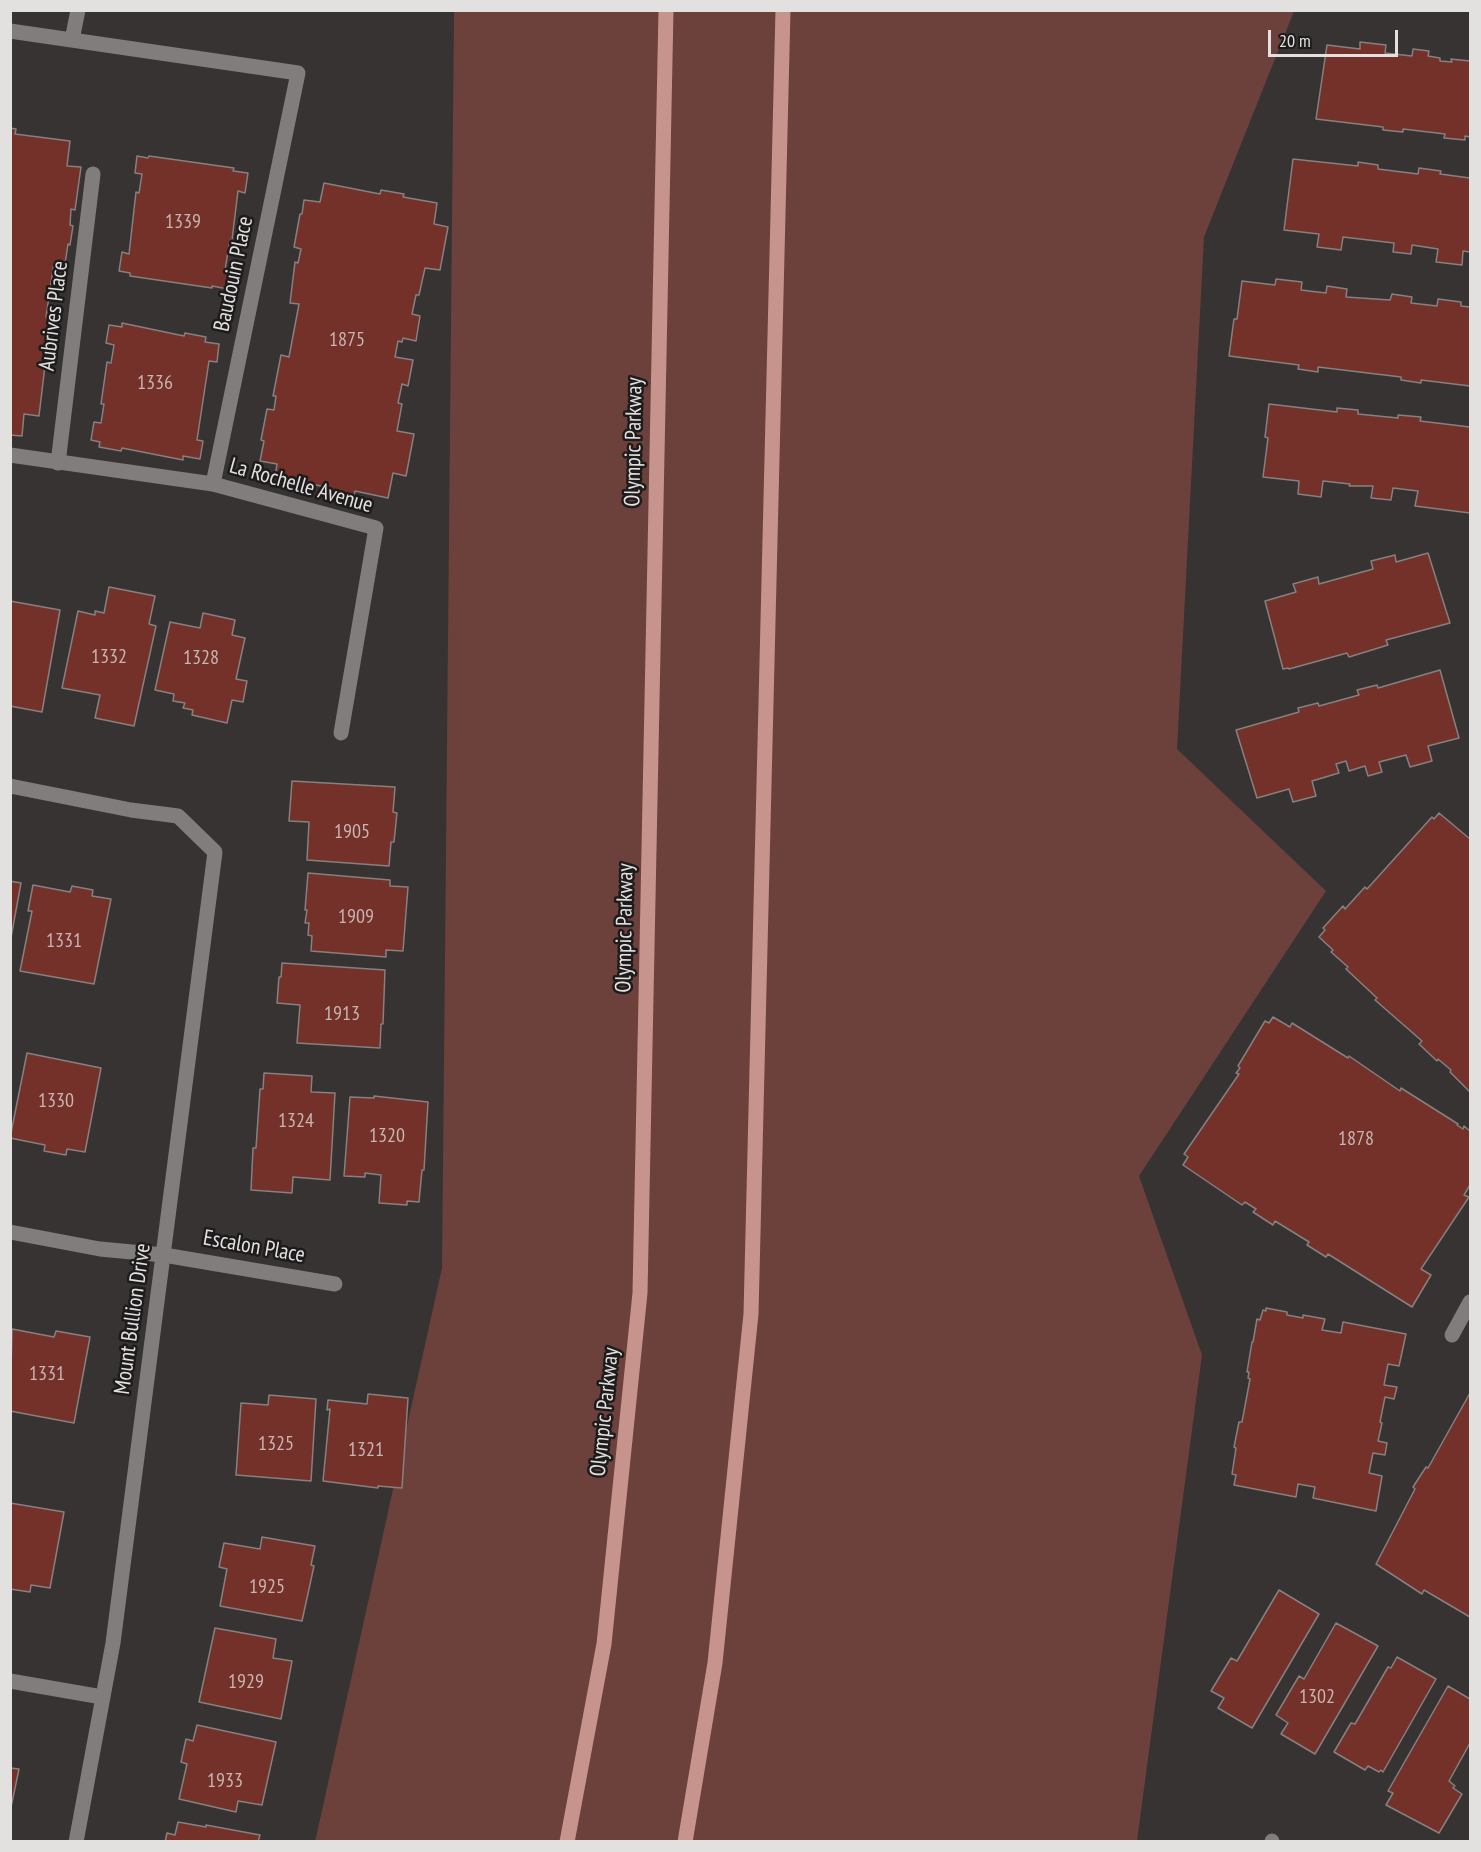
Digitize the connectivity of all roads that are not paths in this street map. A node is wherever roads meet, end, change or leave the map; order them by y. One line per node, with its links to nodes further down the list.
1 (78, 10): 5 (street)
2 (666, 10): 20 (main road, Olympic Parkway)
3 (783, 10): 21 (main road)
4 (10, 31): 5 (street)
5 (72, 40): 9 (street, Baudouin Place)
6 (93, 174): 8 (street, Aubrives Place)
7 (10, 455): 8 (street, La Rochelle Avenue)
8 (58, 463): 9 (street, La Rochelle Avenue)
9 (213, 484): 10 (street, La Rochelle Avenue)
10 (341, 733)
11 (10, 786): 13 (street, Mount Bullion Drive)
12 (10, 1232): 13 (street, Escalon Place)
13 (165, 1255): 14 (street, Escalon Place); 18 (street, Mount Bullion Drive)
14 (335, 1284)
15 (1470, 1302): 16 (street)
16 (1452, 1335)
17 (10, 1681): 18 (street)
18 (102, 1697): 19 (street, Mount Bullion Drive)
19 (76, 1842)
20 (567, 1842)
21 (685, 1842)

